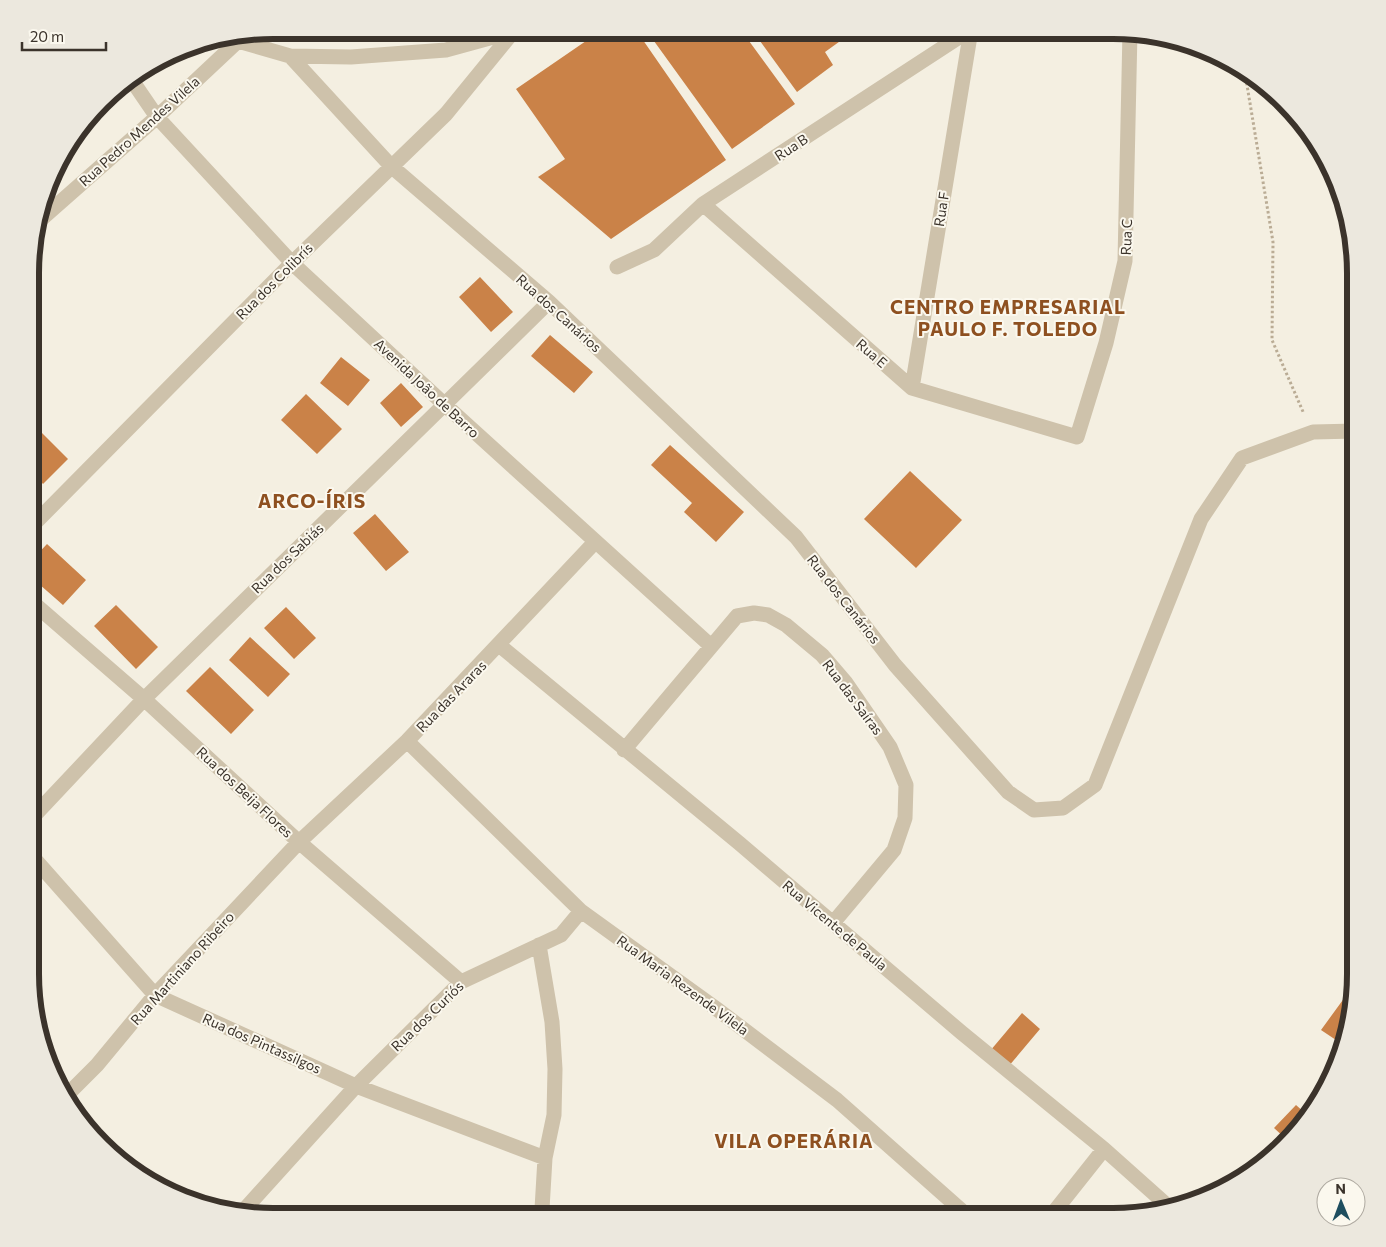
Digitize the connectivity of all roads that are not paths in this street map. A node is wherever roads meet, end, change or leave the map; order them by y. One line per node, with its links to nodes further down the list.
1 (486, 39): 8 (street)
2 (508, 39): 11 (street, Rua dos Colibrís)
3 (956, 39): 12 (street, Rua B)
4 (969, 39): 17 (street, Rua F)
5 (1130, 39): 20 (street, Rua C)
6 (239, 41): 8 (street, Rua Pedro Mendes Vilela)
7 (237, 42): 10 (street, Rua Pedro Mendes Vilela)
8 (290, 56): 11 (street, Rua dos Canários)
9 (134, 84): 10 (street, Avenida João de Barro)
10 (157, 117): 13 (street, Rua Pedro Mendes Vilela); 14 (street, Avenida João de Barro)
11 (391, 166): 14 (street, Rua dos Colibrís); 16 (street, Rua dos Canários)
12 (703, 204): 15 (street, Rua B); 17 (street, Rua E)
13 (46, 215)
14 (292, 263): 18 (street, Avenida João de Barro); 21 (street, Rua dos Colibrís)
15 (617, 267)
16 (549, 302): 18 (street, Rua dos Sabiás); 19 (street, Rua dos Canários)
17 (912, 388): 20 (street, Rua E)
18 (444, 404): 22 (street, Avenida João de Barro); 26 (street, Rua dos Sabiás)
19 (1347, 431)
20 (1077, 436)
21 (39, 519)
22 (595, 542): 24 (street, Rua das Araras); 25 (street, Avenida João de Barro)
23 (39, 608): 26 (street, Rua dos Beija Flores)
24 (499, 645): 27 (street, Rua das Araras); 28 (street, Rua Vicente de Paula)
25 (711, 646): 28 (street, Rua das Saíras); 33 (street, Rua das Saíras)
26 (144, 698): 29 (street, Rua dos Sabiás); 30 (street, Rua dos Beija Flores)
27 (407, 742): 30 (street, Rua das Araras); 32 (street, Rua Maria Rezende Vilela)
28 (624, 750): 33 (street, Rua Vicente de Paula)
29 (39, 810)
30 (299, 842): 35 (street, Rua dos Beija Flores); 36 (street, Rua Martiniano Ribeiro)
31 (39, 864): 36 (street, Rua dos Pintassilgos)
32 (581, 912): 34 (street, Rua dos Curiós); 44 (street, Rua Maria Rezende Vilela)
33 (833, 923): 39 (street, Rua Vicente de Paula)
34 (539, 945): 35 (street, Rua dos Curiós); 40 (street)
35 (461, 982): 37 (street, Rua dos Curiós)
36 (155, 995): 37 (street, Rua dos Pintassilgos); 38 (street, Rua Martiniano Ribeiro)
37 (356, 1086): 40 (street, Rua dos Pintassilgos); 42 (street, Rua dos Curiós)
38 (70, 1092)
39 (1104, 1150): 41 (street, Rua Vicente de Paula); 45 (street)
40 (545, 1158): 43 (street)
41 (1164, 1203)
42 (247, 1207)
43 (540, 1208)
44 (959, 1208)
45 (1057, 1208)

